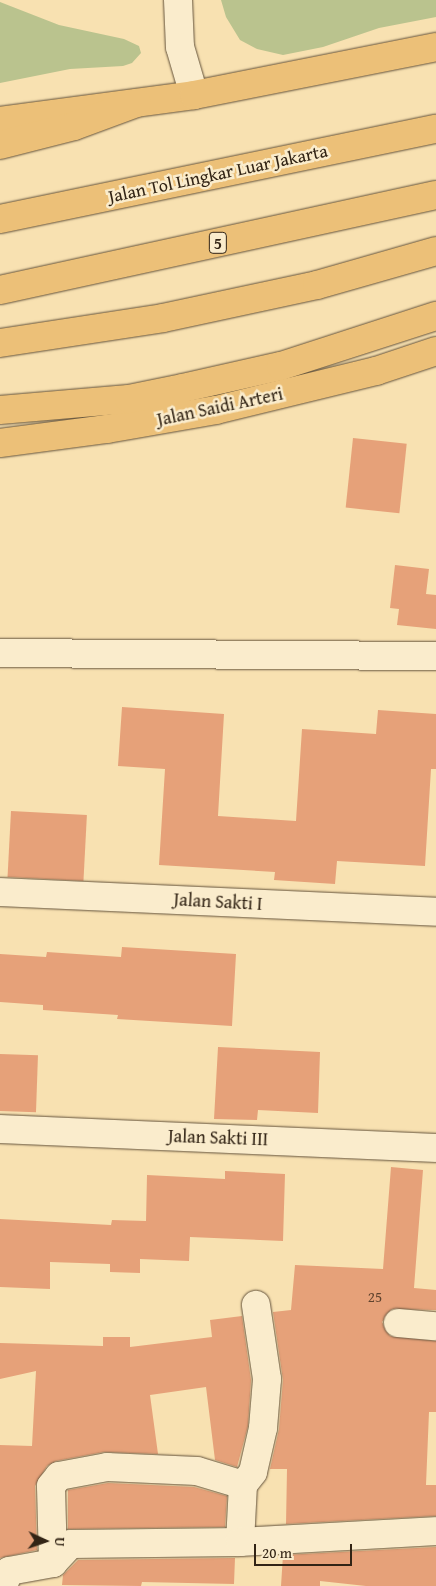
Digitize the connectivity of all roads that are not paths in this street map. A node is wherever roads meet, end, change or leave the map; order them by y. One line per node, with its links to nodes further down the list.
1 (178, 0): 3 (street)
2 (436, 47): 3 (main road)
3 (194, 94): 4 (main road)
4 (137, 103): 5 (main road); 7 (main road)
5 (0, 121)
6 (436, 129): 9 (main road, Jalan Tol Lingkar Luar Jakarta)
7 (0, 145)
8 (436, 195): 11 (main road, 5)
9 (0, 219)
10 (436, 251): 13 (main road)
11 (0, 290)
12 (436, 316): 15 (main road)
13 (0, 343)
14 (436, 351): 16 (main road, Jalan Saidi Arteri)
15 (0, 410)
16 (0, 443)
17 (0, 653): 18 (street)
18 (436, 656)
19 (0, 892): 20 (street, Jalan Sakti I)
20 (436, 912)
21 (0, 1129): 22 (street, Jalan Sakti III)
22 (436, 1148)
23 (256, 1305): 26 (street)
24 (398, 1323): 25 (street)
25 (436, 1326)
26 (244, 1485): 28 (street); 29 (street)
27 (436, 1531): 28 (street)
28 (240, 1542): 29 (street)
29 (53, 1563): 30 (street)
30 (4, 1586)

